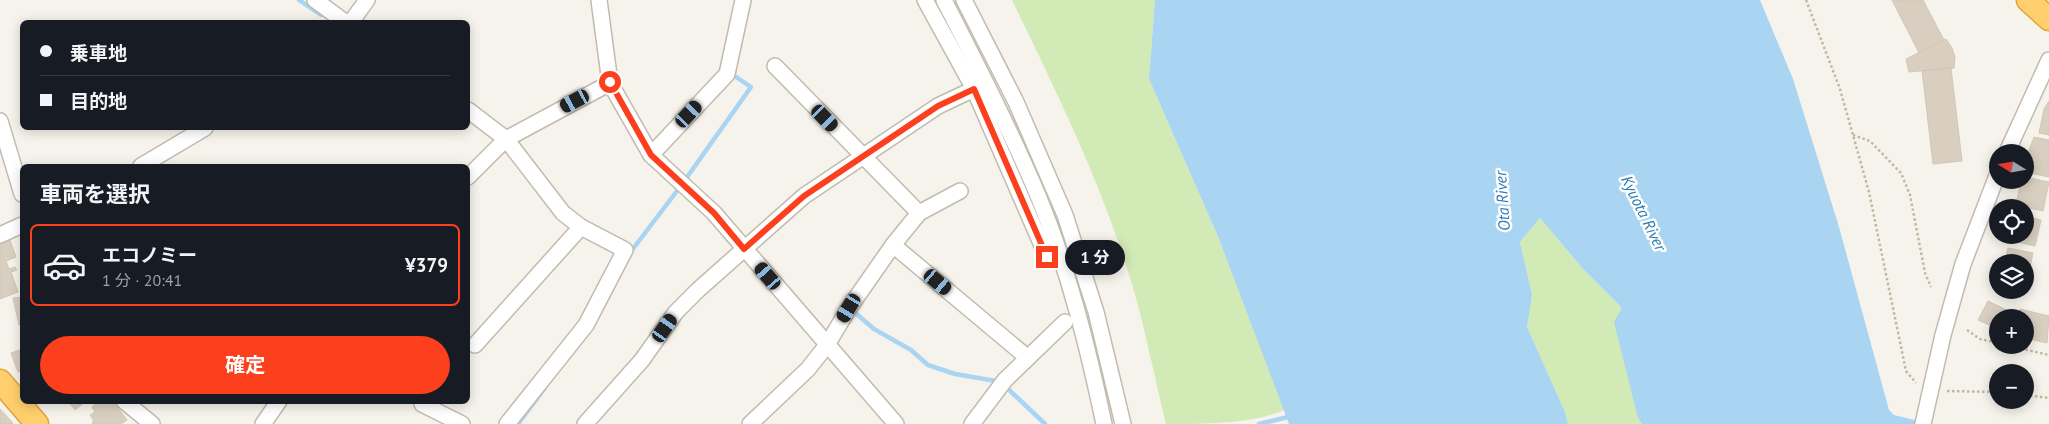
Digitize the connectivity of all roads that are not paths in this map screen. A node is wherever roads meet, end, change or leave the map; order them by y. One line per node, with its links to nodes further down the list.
1 (315, 0): 10 (street)
2 (367, 0): 11 (street)
3 (599, 0): 14 (street)
4 (743, 0): 21 (street)
5 (926, 0): 15 (street)
6 (944, 0): 53 (street)
7 (964, 0): 54 (street)
8 (2028, 0): 9 (highway)
9 (2049, 19)
10 (343, 20)
11 (352, 20)
12 (2049, 60): 20 (street)
13 (775, 66): 22 (street)
14 (610, 82): 19 (street); 21 (street)
15 (974, 89): 22 (street); 34 (street)
16 (470, 112): 19 (street)
17 (0, 121): 25 (street)
18 (202, 130): 23 (street)
19 (506, 139): 24 (street); 30 (street)
20 (2011, 144)
21 (651, 155): 33 (street)
22 (863, 156): 28 (street); 33 (street)
23 (144, 164)
24 (470, 174)
25 (20, 187)
26 (1992, 189): 43 (street)
27 (960, 192): 28 (street)
28 (919, 213): 32 (street)
29 (20, 226): 31 (street)
30 (581, 227): 36 (street); 48 (street)
31 (0, 235)
32 (893, 245): 37 (street); 38 (street)
33 (744, 249): 37 (street); 49 (street)
34 (1047, 257)
35 (1065, 322): 38 (street)
36 (475, 345)
37 (827, 345): 50 (street); 51 (street)
38 (1028, 358): 52 (street)
39 (0, 382): 44 (highway)
40 (128, 404): 45 (street)
41 (277, 404): 46 (street)
42 (422, 404): 47 (street)
43 (1924, 419)
44 (38, 424)
45 (152, 424)
46 (263, 424)
47 (462, 424)
48 (507, 424)
49 (585, 424)
50 (750, 424)
51 (896, 424)
52 (972, 424)
53 (1104, 424)
54 (1123, 424)

